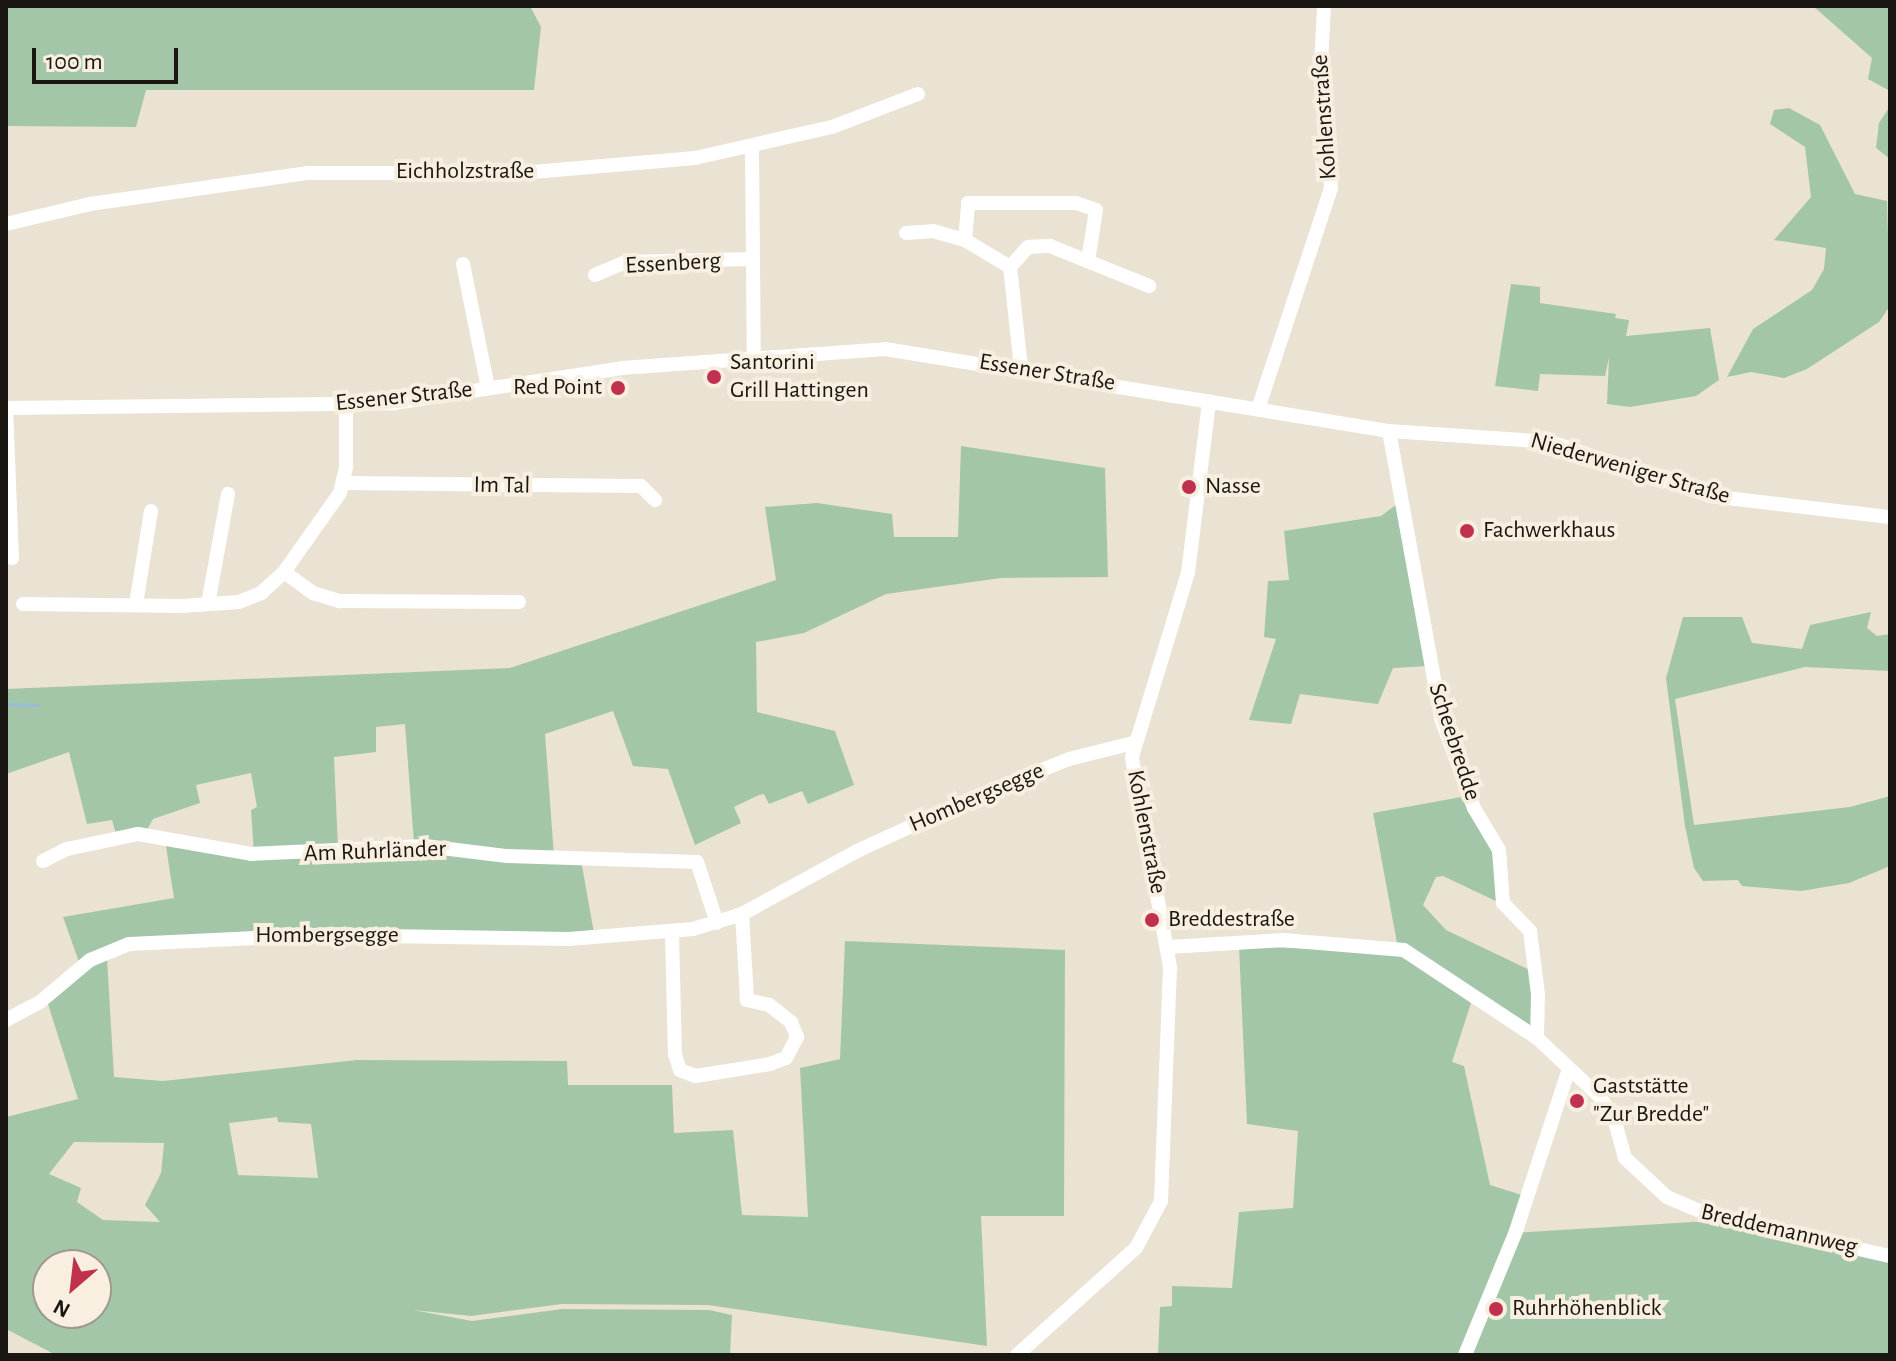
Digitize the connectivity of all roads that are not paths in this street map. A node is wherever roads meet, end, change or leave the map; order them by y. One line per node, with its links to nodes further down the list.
1 (1324, 6): 19 (street, Kohlenstraße)
2 (918, 94): 3 (street, Eichholzstraße)
3 (752, 149): 4 (street, Eichholzstraße); 7 (street, Essenberg)
4 (6, 224)
5 (906, 233): 6 (street)
6 (965, 240): 8 (street); 10 (street)
7 (753, 259): 11 (street, Essenberg); 13 (street, Essenberg)
8 (1088, 261): 10 (street); 12 (street)
9 (463, 264): 15 (street)
10 (1010, 267): 14 (street)
11 (595, 275)
12 (1149, 286)
13 (754, 359): 14 (street, Essener Straße); 15 (street, Essener Straße)
14 (1021, 368): 16 (street, Essener Straße)
15 (488, 388): 17 (street, Essener Straße)
16 (1209, 401): 19 (street, Essener Straße); 33 (street, Kohlenstraße)
17 (346, 406): 18 (street, Essener Straße); 22 (street)
18 (6, 408): 27 (street)
19 (1258, 409): 20 (street, Essener Straße)
20 (1370, 428): 21 (street, Niederweniger Straße)
21 (1389, 431): 26 (street, Niederweniger Straße); 40 (street, Scheebredde)
22 (343, 483): 24 (street, Im Tal); 28 (street)
23 (228, 494): 32 (street)
24 (655, 500)
25 (151, 511): 31 (street)
26 (1890, 517)
27 (12, 558)
28 (284, 572): 29 (street); 32 (street)
29 (519, 602)
30 (23, 604): 31 (street)
31 (136, 604): 32 (street)
32 (208, 604)
33 (1133, 743): 35 (street, Hombergsegge); 38 (street, Kohlenstraße)
34 (43, 861): 36 (street, Am Ruhrländer)
35 (742, 914): 36 (street, Hombergsegge); 37 (street)
36 (717, 923): 37 (street, Hombergsegge)
37 (672, 934): 39 (street, Hombergsegge)
38 (1168, 947): 40 (street, Breddemannweg); 43 (street, Kohlenstraße)
39 (6, 1020)
40 (1537, 1038): 41 (street, Breddemannweg)
41 (1569, 1069): 42 (street, Breddemannweg); 44 (street)
42 (1890, 1256)
43 (1017, 1355)
44 (1465, 1355)

